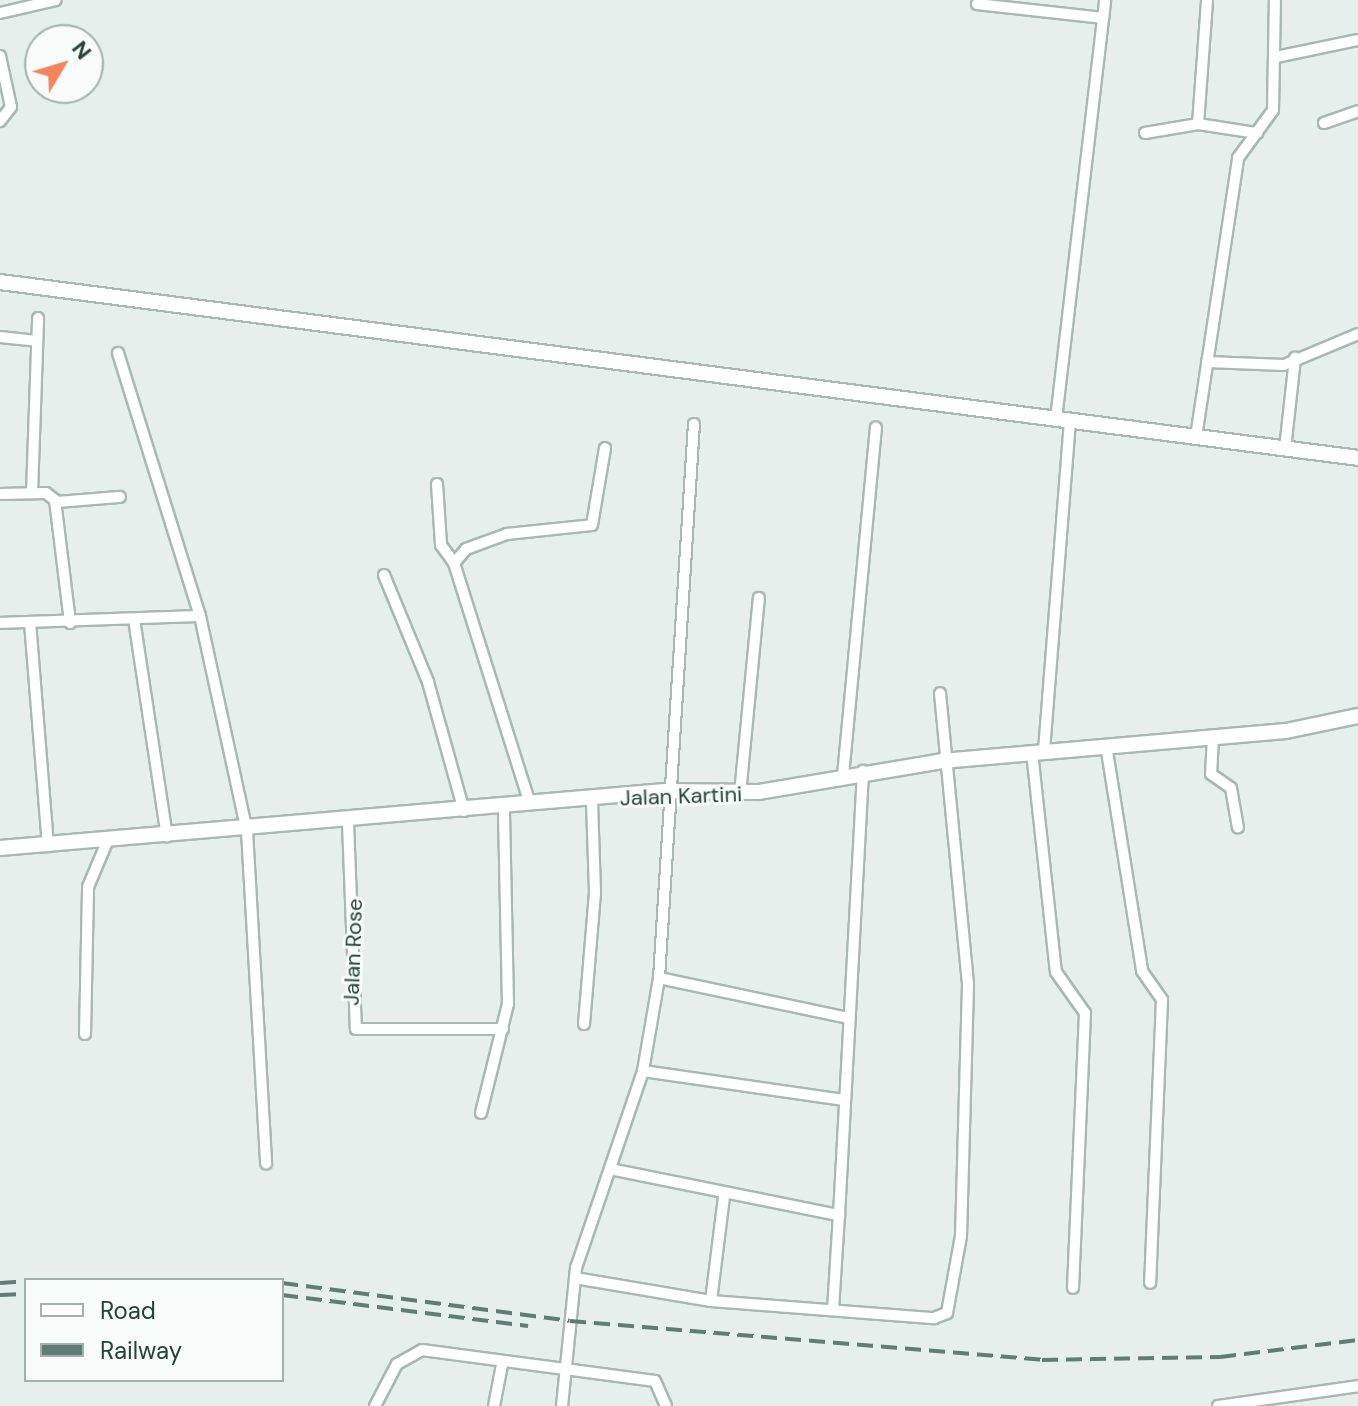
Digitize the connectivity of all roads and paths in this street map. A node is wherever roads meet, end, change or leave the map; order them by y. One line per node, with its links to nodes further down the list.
1 (56, 0): 6 (street)
2 (1105, 0): 7 (street)
3 (1207, 0): 14 (street)
4 (1275, 0): 10 (street)
5 (977, 4): 7 (street)
6 (0, 13)
7 (1103, 18): 25 (street)
8 (1357, 43): 10 (street)
9 (0, 56): 12 (street)
10 (1276, 57): 16 (street)
11 (1358, 111): 13 (street)
12 (0, 121)
13 (1324, 123)
14 (1198, 124): 15 (street); 16 (street)
15 (1145, 133)
16 (1257, 133): 24 (street)
17 (0, 282): 25 (street)
18 (38, 318): 21 (street)
19 (1358, 334): 23 (street)
20 (0, 337): 21 (street)
21 (37, 341): 33 (street)
22 (118, 353): 40 (street)
23 (1295, 358): 24 (street); 30 (street)
24 (1207, 362): 28 (street)
25 (1063, 420): 28 (street); 49 (street)
26 (694, 424): 53 (street)
27 (876, 428): 52 (street)
28 (1196, 437): 30 (street)
29 (605, 448): 37 (street)
30 (1285, 449): 31 (street)
31 (1358, 458)
32 (437, 484): 37 (street)
33 (32, 493): 34 (street); 36 (street)
34 (0, 494)
35 (120, 497): 36 (street)
36 (56, 502): 44 (street)
37 (454, 563): 56 (street)
38 (384, 575): 58 (street)
39 (759, 598): 54 (street)
40 (200, 616): 41 (street); 61 (street)
41 (134, 619): 44 (street); 62 (street)
42 (30, 622): 43 (street); 44 (street); 64 (street)
43 (0, 623)
44 (70, 623)
45 (940, 693): 50 (street)
46 (1358, 716): 47 (street, Jalan Kartini)
47 (1213, 737): 48 (street, Jalan Kartini); 60 (street)
48 (1106, 745): 49 (street, Jalan Kartini); 79 (street)
49 (1038, 751): 50 (street, Jalan Kartini); 80 (street)
50 (942, 761): 51 (street, Jalan Kartini); 82 (street)
51 (863, 771): 52 (street, Jalan Kartini); 67 (street)
52 (843, 776): 54 (street, Jalan Kartini)
53 (665, 791): 54 (street, Jalan Kartini); 55 (street, Jalan Kartini); 66 (street)
54 (740, 794)
55 (592, 800): 56 (street, Jalan Kartini); 68 (street)
56 (530, 804): 57 (street, Jalan Kartini)
57 (504, 806): 58 (street, Jalan Kartini); 69 (street)
58 (464, 811): 59 (street, Jalan Kartini)
59 (348, 823): 61 (street, Jalan Kartini); 69 (street, Jalan Rose)
60 (1238, 827)
61 (247, 831): 62 (street, Jalan Kartini); 74 (street)
62 (167, 837): 63 (street, Jalan Kartini)
63 (107, 842): 64 (street, Jalan Kartini); 70 (street)
64 (48, 846): 65 (street, Jalan Kartini)
65 (0, 848)
66 (659, 978): 67 (street); 71 (street)
67 (848, 1018): 72 (street)
68 (584, 1024)
69 (503, 1029): 73 (street)
70 (85, 1034)
71 (643, 1071): 72 (street); 75 (street)
72 (844, 1100): 77 (street)
73 (481, 1113)
74 (266, 1163)
75 (610, 1169): 76 (street); 78 (street)
76 (724, 1196): 77 (street); 81 (street)
77 (839, 1215): 82 (street)
78 (575, 1278): 81 (street); 84 (street)
79 (1150, 1283)
80 (1073, 1288)
81 (711, 1301): 82 (street)
82 (833, 1310)
83 (502, 1365): 84 (street); 86 (street); 87 (street)
84 (565, 1368): 88 (street); 89 (street)
85 (1358, 1386): 90 (street)
86 (375, 1406)
87 (494, 1406)
88 (562, 1406)
89 (666, 1406)
90 (1218, 1406)

